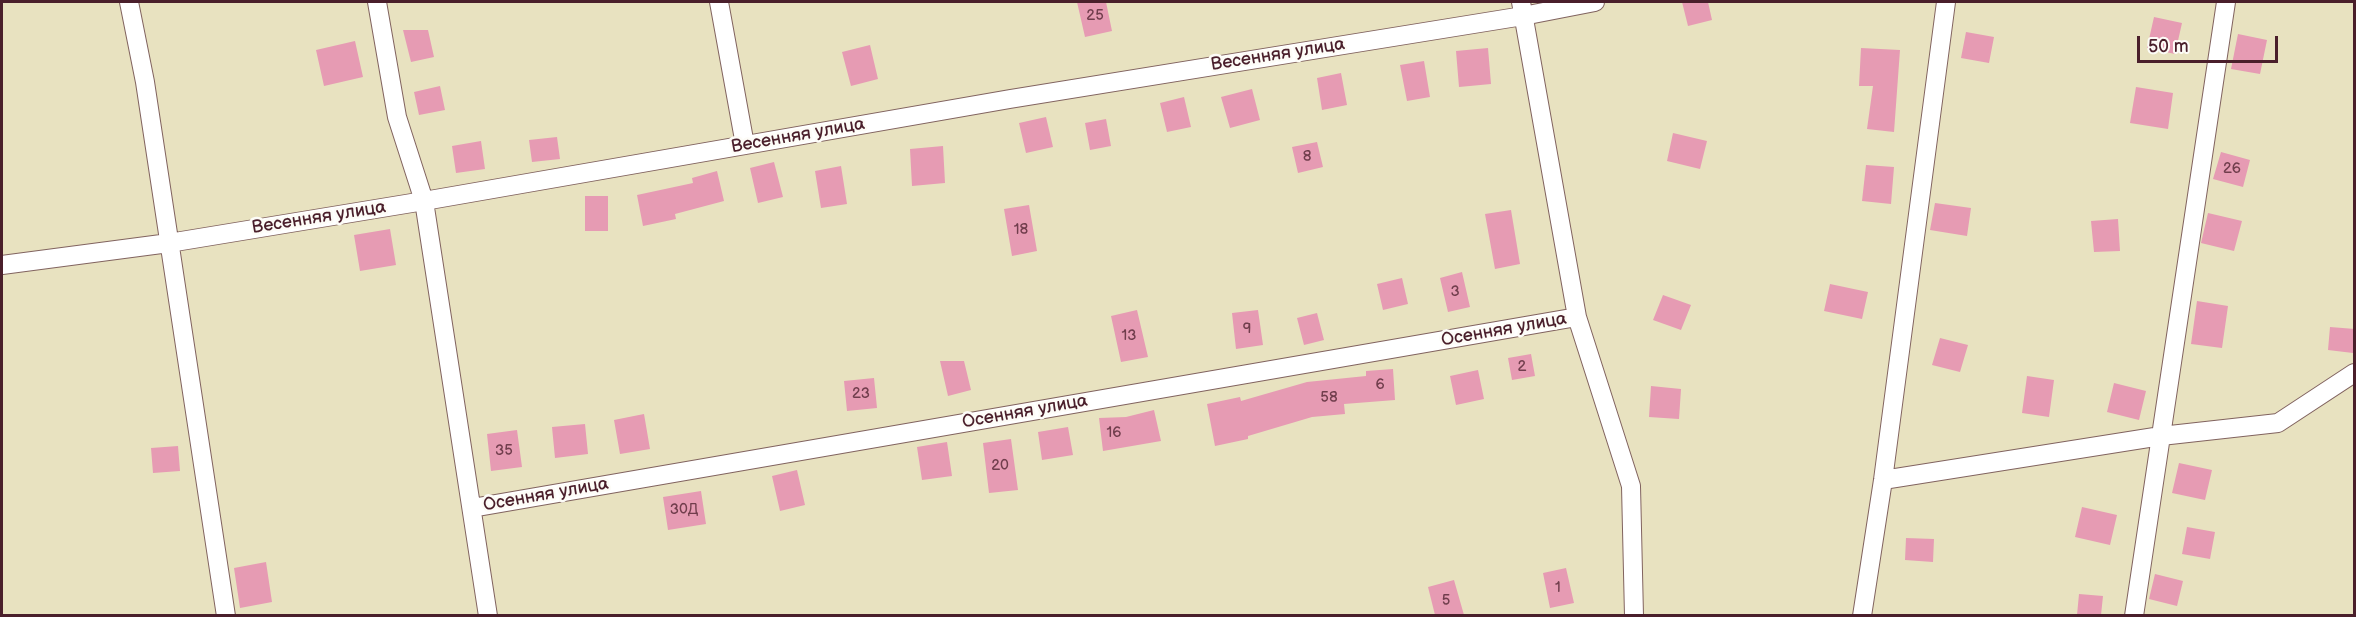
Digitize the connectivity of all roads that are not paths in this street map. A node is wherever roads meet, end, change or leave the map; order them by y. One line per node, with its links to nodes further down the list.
1 (129, 2): 10 (street)
2 (377, 2): 9 (street)
3 (719, 2): 8 (street)
4 (1594, 2): 7 (street, Весенняя улица)
5 (1946, 2): 15 (street)
6 (2226, 2): 14 (street)
7 (1522, 9): 8 (street, Весенняя улица); 12 (street)
8 (745, 145): 9 (street, Весенняя улица)
9 (424, 201): 10 (street, Весенняя улица); 16 (street)
10 (169, 243): 11 (street, Весенняя улица); 17 (street)
11 (2, 265)
12 (1577, 317): 16 (street, Осенняя улица); 19 (street)
13 (2355, 372): 14 (street)
14 (2161, 436): 15 (street); 21 (street)
15 (1882, 480): 20 (street)
16 (472, 508): 18 (street)
17 (226, 615)
18 (488, 615)
19 (1634, 615)
20 (1862, 615)
21 (2134, 615)

